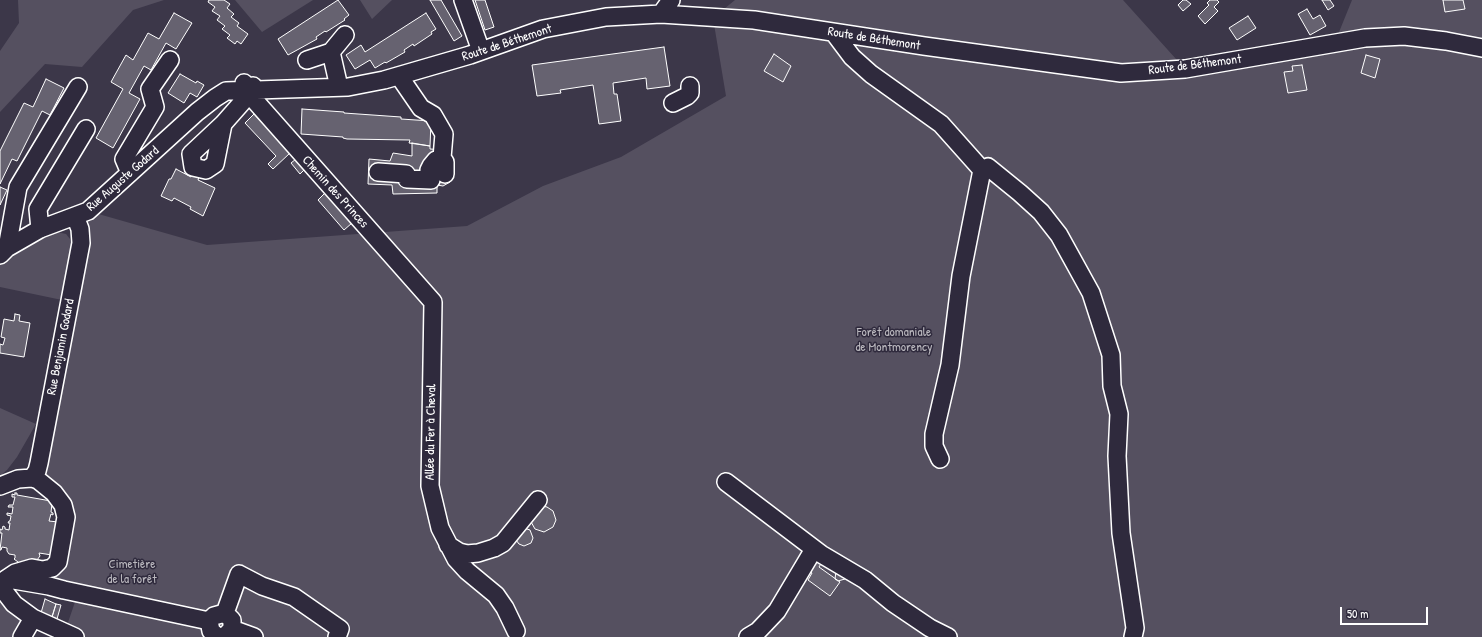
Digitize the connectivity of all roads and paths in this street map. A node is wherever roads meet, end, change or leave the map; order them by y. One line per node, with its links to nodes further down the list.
1 (463, 0): 7 (street)
2 (671, 0): 3 (street)
3 (661, 14): 4 (street, Route de Béthemont); 7 (street, Route de Béthemont)
4 (834, 33): 6 (street, Route de Béthemont); 19 (street)
5 (344, 35): 8 (street)
6 (1482, 48)
7 (481, 51): 11 (street, Route de Béthemont)
8 (331, 52): 10 (street); 15 (street)
9 (170, 60): 21 (street)
10 (307, 60)
11 (399, 76): 15 (street, Route de Béthemont); 20 (street)
12 (690, 86): 16 (street)
13 (78, 87): 24 (street)
14 (249, 87): 15 (street, Route de Béthemont); 17 (street); 21 (street, Rue Auguste Godard); 25 (street, Chemin des Princes)
15 (339, 87)
16 (673, 102)
17 (223, 124)
18 (86, 128): 23 (street)
19 (982, 170): 26 (street); 45 (street)
20 (378, 172)
21 (130, 174): 22 (street, Rue Auguste Godard)
22 (75, 216): 23 (street, Rue Auguste Godard); 27 (street, Rue Benjamin Godard)
23 (40, 229): 24 (street, Rue Auguste Godard)
24 (3, 252)
25 (433, 302): 31 (street, Allée du Fer à Cheval)
26 (940, 459)
27 (32, 478): 29 (street); 33 (street)
28 (726, 482): 32 (street)
29 (0, 486)
30 (538, 500): 31 (street)
31 (448, 545): 37 (street, Allée du Fer à Cheval)
32 (814, 549): 43 (street); 44 (street)
33 (3, 582): 35 (street); 36 (street)
34 (225, 613): 36 (street); 38 (street); 42 (street)
35 (33, 618): 39 (street); 40 (street)
36 (209, 621): 38 (street)
37 (516, 630)
38 (222, 634): 41 (street)
39 (22, 637)
40 (75, 637)
41 (254, 637)
42 (337, 637)
43 (748, 637)
44 (948, 637)
45 (1133, 637)

